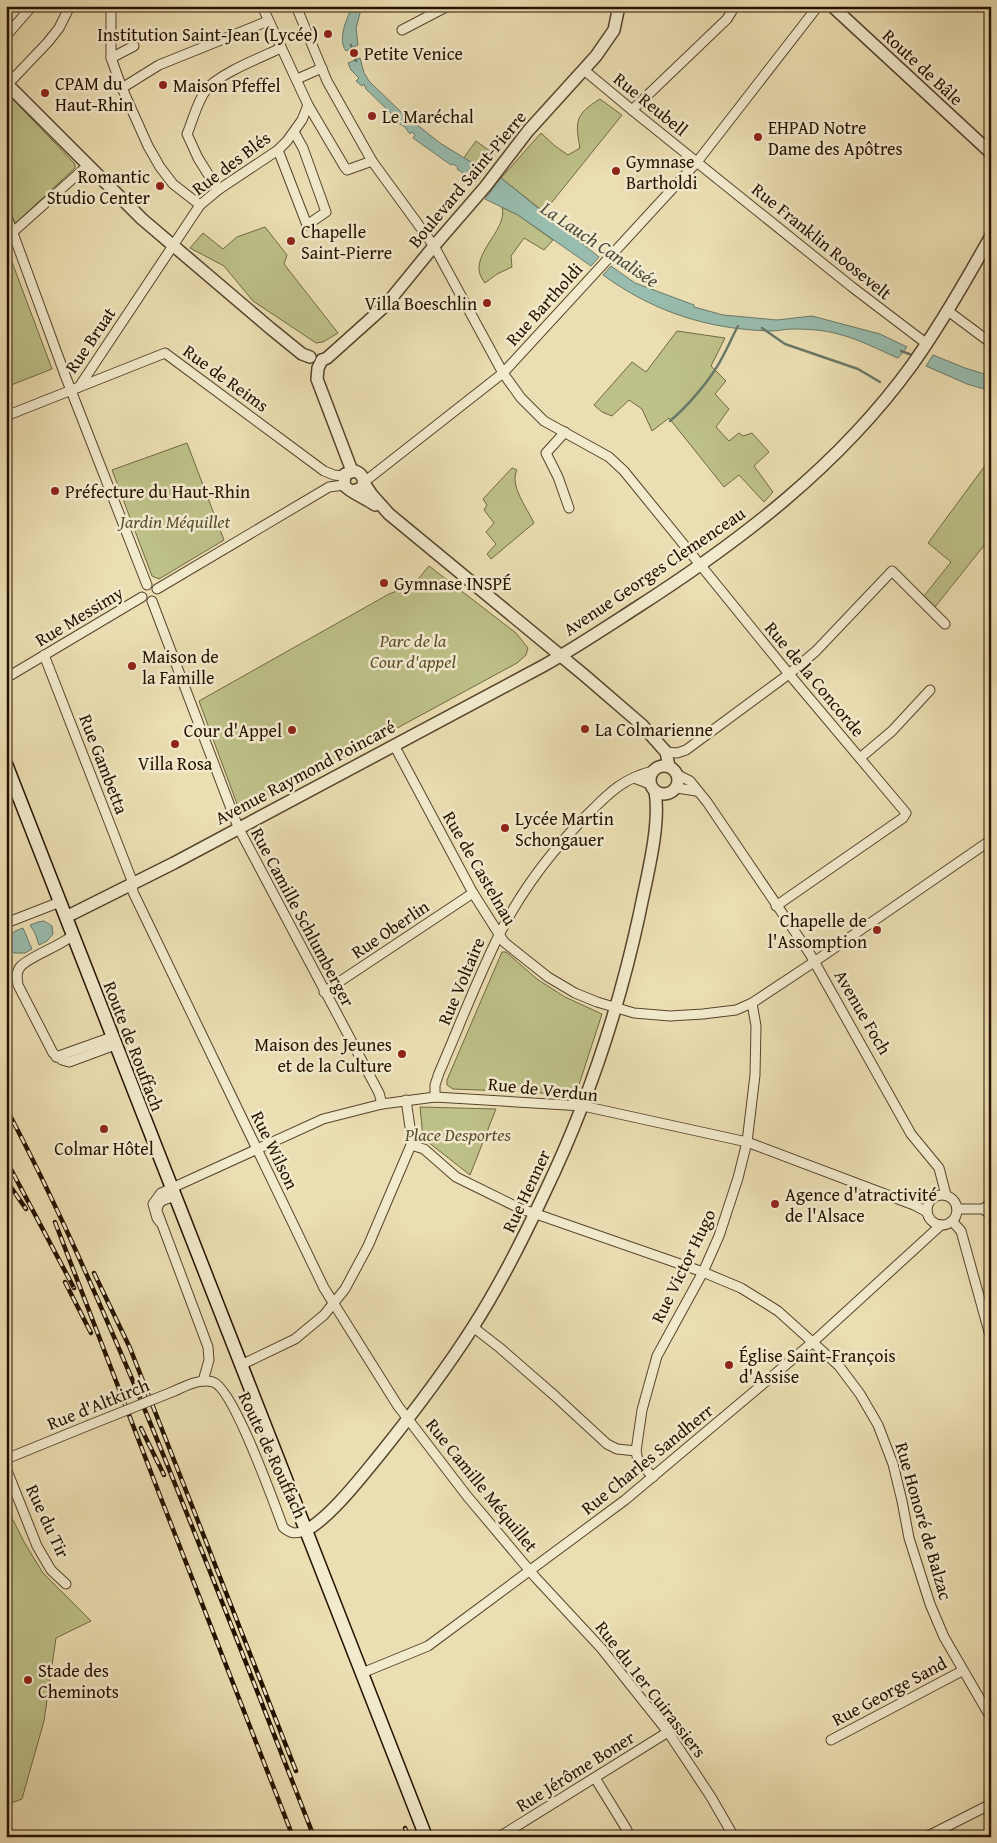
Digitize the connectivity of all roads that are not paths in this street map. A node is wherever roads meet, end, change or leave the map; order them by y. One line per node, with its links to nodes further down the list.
1 (32, 6): 13 (street)
2 (70, 6): 20 (street)
3 (111, 6): 16 (street)
4 (262, 6): 11 (street)
5 (296, 6): 17 (street, Rue de la Concorde)
6 (448, 6): 12 (street)
7 (619, 6): 18 (street, Boulevard Saint-Pierre)
8 (735, 6): 23 (street)
9 (818, 6): 28 (street, Rue Bartholdi)
10 (832, 6): 26 (street, Route de Bâle)
11 (268, 21): 15 (street); 21 (street)
12 (402, 30)
13 (6, 36)
14 (134, 46): 16 (street)
15 (281, 48): 19 (street); 30 (street)
16 (111, 58): 21 (street)
17 (322, 68): 19 (street); 27 (street, Rue de la Concorde)
18 (584, 70): 23 (street, Rue Reubell); 36 (street, Boulevard Saint-Pierre)
19 (297, 79): 22 (street)
20 (7, 84): 29 (street)
21 (122, 88): 31 (street)
22 (308, 105): 24 (street, Rue des Blés); 27 (street)
23 (632, 110): 28 (street, Rue Reubell)
24 (294, 132): 25 (street, Rue des Blés); 25 (street)
25 (278, 150): 30 (street, Rue des Blés)
26 (991, 153)
27 (372, 161): 36 (street, Rue de la Concorde)
28 (697, 162): 39 (street, Rue Franklin Roosevelt); 41 (street, Rue Bartholdi)
29 (87, 166): 33 (street); 35 (street)
30 (218, 190): 31 (street, Rue des Blés)
31 (200, 205): 35 (street, Rue des Blés)
32 (6, 214): 33 (street)
33 (13, 232): 42 (street)
34 (991, 236): 37 (street, Avenue Georges Clemenceau)
35 (173, 246): 40 (street); 42 (street, Rue Bruat)
36 (434, 246): 40 (street, Boulevard Saint-Pierre); 41 (street, Rue de la Concorde)
37 (948, 311): 38 (street); 39 (street, Avenue Georges Clemenceau)
38 (991, 343)
39 (924, 347): 49 (street, Avenue Georges Clemenceau)
40 (320, 364): 45 (street)
41 (503, 373): 44 (street, Rue de la Concorde); 46 (street, Rue Bartholdi)
42 (75, 388): 43 (street, Rue Bruat); 45 (street, Rue de Reims); 50 (street)
43 (6, 416)
44 (565, 432): 47 (street); 49 (street, Rue de la Concorde)
45 (348, 481): 46 (street); 46 (street); 48 (street); 51 (street)
46 (364, 481): 48 (street)
47 (569, 508)
48 (389, 514): 56 (street)
49 (701, 566): 56 (street, Avenue Georges Clemenceau); 57 (street, Rue de la Concorde)
50 (147, 585): 51 (street); 52 (street)
51 (157, 589): 53 (street)
52 (142, 597): 53 (street); 55 (street, Rue Messimy)
53 (152, 600): 71 (street, Rue Camille Schlumberger)
54 (945, 624): 57 (street)
55 (44, 655): 58 (street, Rue Messimy); 73 (street, Rue Gambetta)
56 (560, 656): 60 (street, Avenue Raymond Poincaré); 61 (street)
57 (789, 674): 61 (street); 62 (street, Rue de la Concorde)
58 (6, 678)
59 (930, 690): 62 (street)
60 (394, 745): 71 (street, Avenue Raymond Poincaré); 74 (street, Rue de Castelnau)
61 (663, 749): 64 (street)
62 (860, 758): 76 (street, Rue de la Concorde)
63 (6, 764): 75 (main road)
64 (660, 768): 65 (street); 66 (street, Rue Voltaire); 69 (street)
65 (678, 775): 68 (street); 70 (street, Avenue Foch)
66 (634, 778): 69 (street); 79 (street, Rue Voltaire)
67 (6, 782): 75 (main road)
68 (677, 788): 69 (street); 70 (street)
69 (657, 790): 84 (street, Rue Henner)
70 (696, 790): 76 (street, Avenue Foch)
71 (238, 828): 73 (street, Avenue Raymond Poincaré); 82 (street, Rue Camille Schlumberger)
72 (991, 840): 81 (street, Rue de Castelnau)
73 (132, 884): 77 (street, Avenue Raymond Poincaré); 92 (street, Rue Wilson)
74 (473, 893): 79 (street, Rue de Castelnau); 82 (street, Rue Oberlin)
75 (57, 904): 77 (main road, Route de Rouffach); 78 (street)
76 (776, 906): 81 (street, Avenue Foch)
77 (66, 917): 80 (main road, Route de Rouffach)
78 (6, 923)
79 (500, 934): 84 (street, Rue de Castelnau); 86 (street, Rue Voltaire)
80 (72, 936): 85 (main road, Route de Rouffach); 85 (street)
81 (814, 962): 83 (street, Rue de Castelnau); 94 (street, Avenue Foch)
82 (324, 992): 88 (street, Rue Camille Schlumberger)
83 (752, 1003): 84 (street, Rue de Castelnau); 90 (street, Rue Victor Hugo)
84 (617, 1008): 89 (street, Rue Henner)
85 (114, 1041): 93 (main road, Route de Rouffach)
86 (435, 1097): 87 (street, Rue de Verdun); 89 (street, Rue de Verdun)
87 (406, 1100): 88 (street, Rue de Verdun); 91 (street)
88 (382, 1104): 92 (street, Rue de Verdun)
89 (584, 1106): 90 (street, Rue de Verdun); 100 (street, Rue Henner)
90 (747, 1142): 97 (street, Rue de Verdun); 105 (street, Rue Victor Hugo)
91 (411, 1145): 100 (street); 106 (street)
92 (256, 1148): 93 (street, Rue de Verdun); 106 (street, Rue Wilson)
93 (172, 1192): 110 (main road, Route de Rouffach); 111 (street)
94 (942, 1195): 95 (street); 98 (street)
95 (929, 1202): 97 (street); 101 (street)
96 (991, 1203): 99 (street)
97 (914, 1205): 101 (street, Rue de Verdun)
98 (957, 1209): 99 (street); 102 (street)
99 (987, 1212)
100 (535, 1214): 105 (street, Rue Honoré de Balzac); 107 (street, Rue Henner)
101 (929, 1216): 103 (street); 104 (street)
102 (952, 1221): 103 (street); 108 (street)
103 (941, 1225): 104 (street, Rue Charles Sandherr)
104 (928, 1235): 109 (street, Rue Charles Sandherr)
105 (703, 1272): 109 (street, Rue Honoré de Balzac); 113 (street, Rue Victor Hugo)
106 (334, 1304): 110 (street); 112 (street, Rue Wilson)
107 (473, 1327): 112 (street, Rue Henner); 113 (street)
108 (991, 1338)
109 (813, 1342): 116 (street, Rue Charles Sandherr); 120 (street, Rue Honoré de Balzac)
110 (241, 1364): 117 (main road, Route de Rouffach)
111 (202, 1381): 114 (street, Rue d'Altkirch, bridge); 117 (street, Route de Rouffach)
112 (408, 1420): 117 (street, Rue Henner); 118 (street, Rue Camille Méquillet)
113 (636, 1451): 116 (street)
114 (6, 1459)
115 (6, 1468): 119 (street, Rue du Tir)
116 (653, 1477): 118 (street, Rue Charles Sandherr)
117 (305, 1531): 121 (main road, Route de Rouffach)
118 (530, 1571): 121 (street, Rue Charles Sandherr); 123 (street, Rue du 1er Cuirassiers)
119 (66, 1584)
120 (962, 1671): 122 (street, Rue Honoré de Balzac); 124 (street, Rue George Sand)
121 (362, 1673): 129 (main road, Route de Rouffach)
122 (991, 1718)
123 (668, 1732): 125 (street, Rue Jérôme Boner); 131 (street, Rue du 1er Cuirassiers)
124 (831, 1740)
125 (595, 1778): 128 (street, Rue Jérôme Boner); 130 (street)
126 (991, 1804): 127 (street)
127 (932, 1835)
128 (504, 1836)
129 (426, 1837)
130 (622, 1837)
131 (734, 1837)

